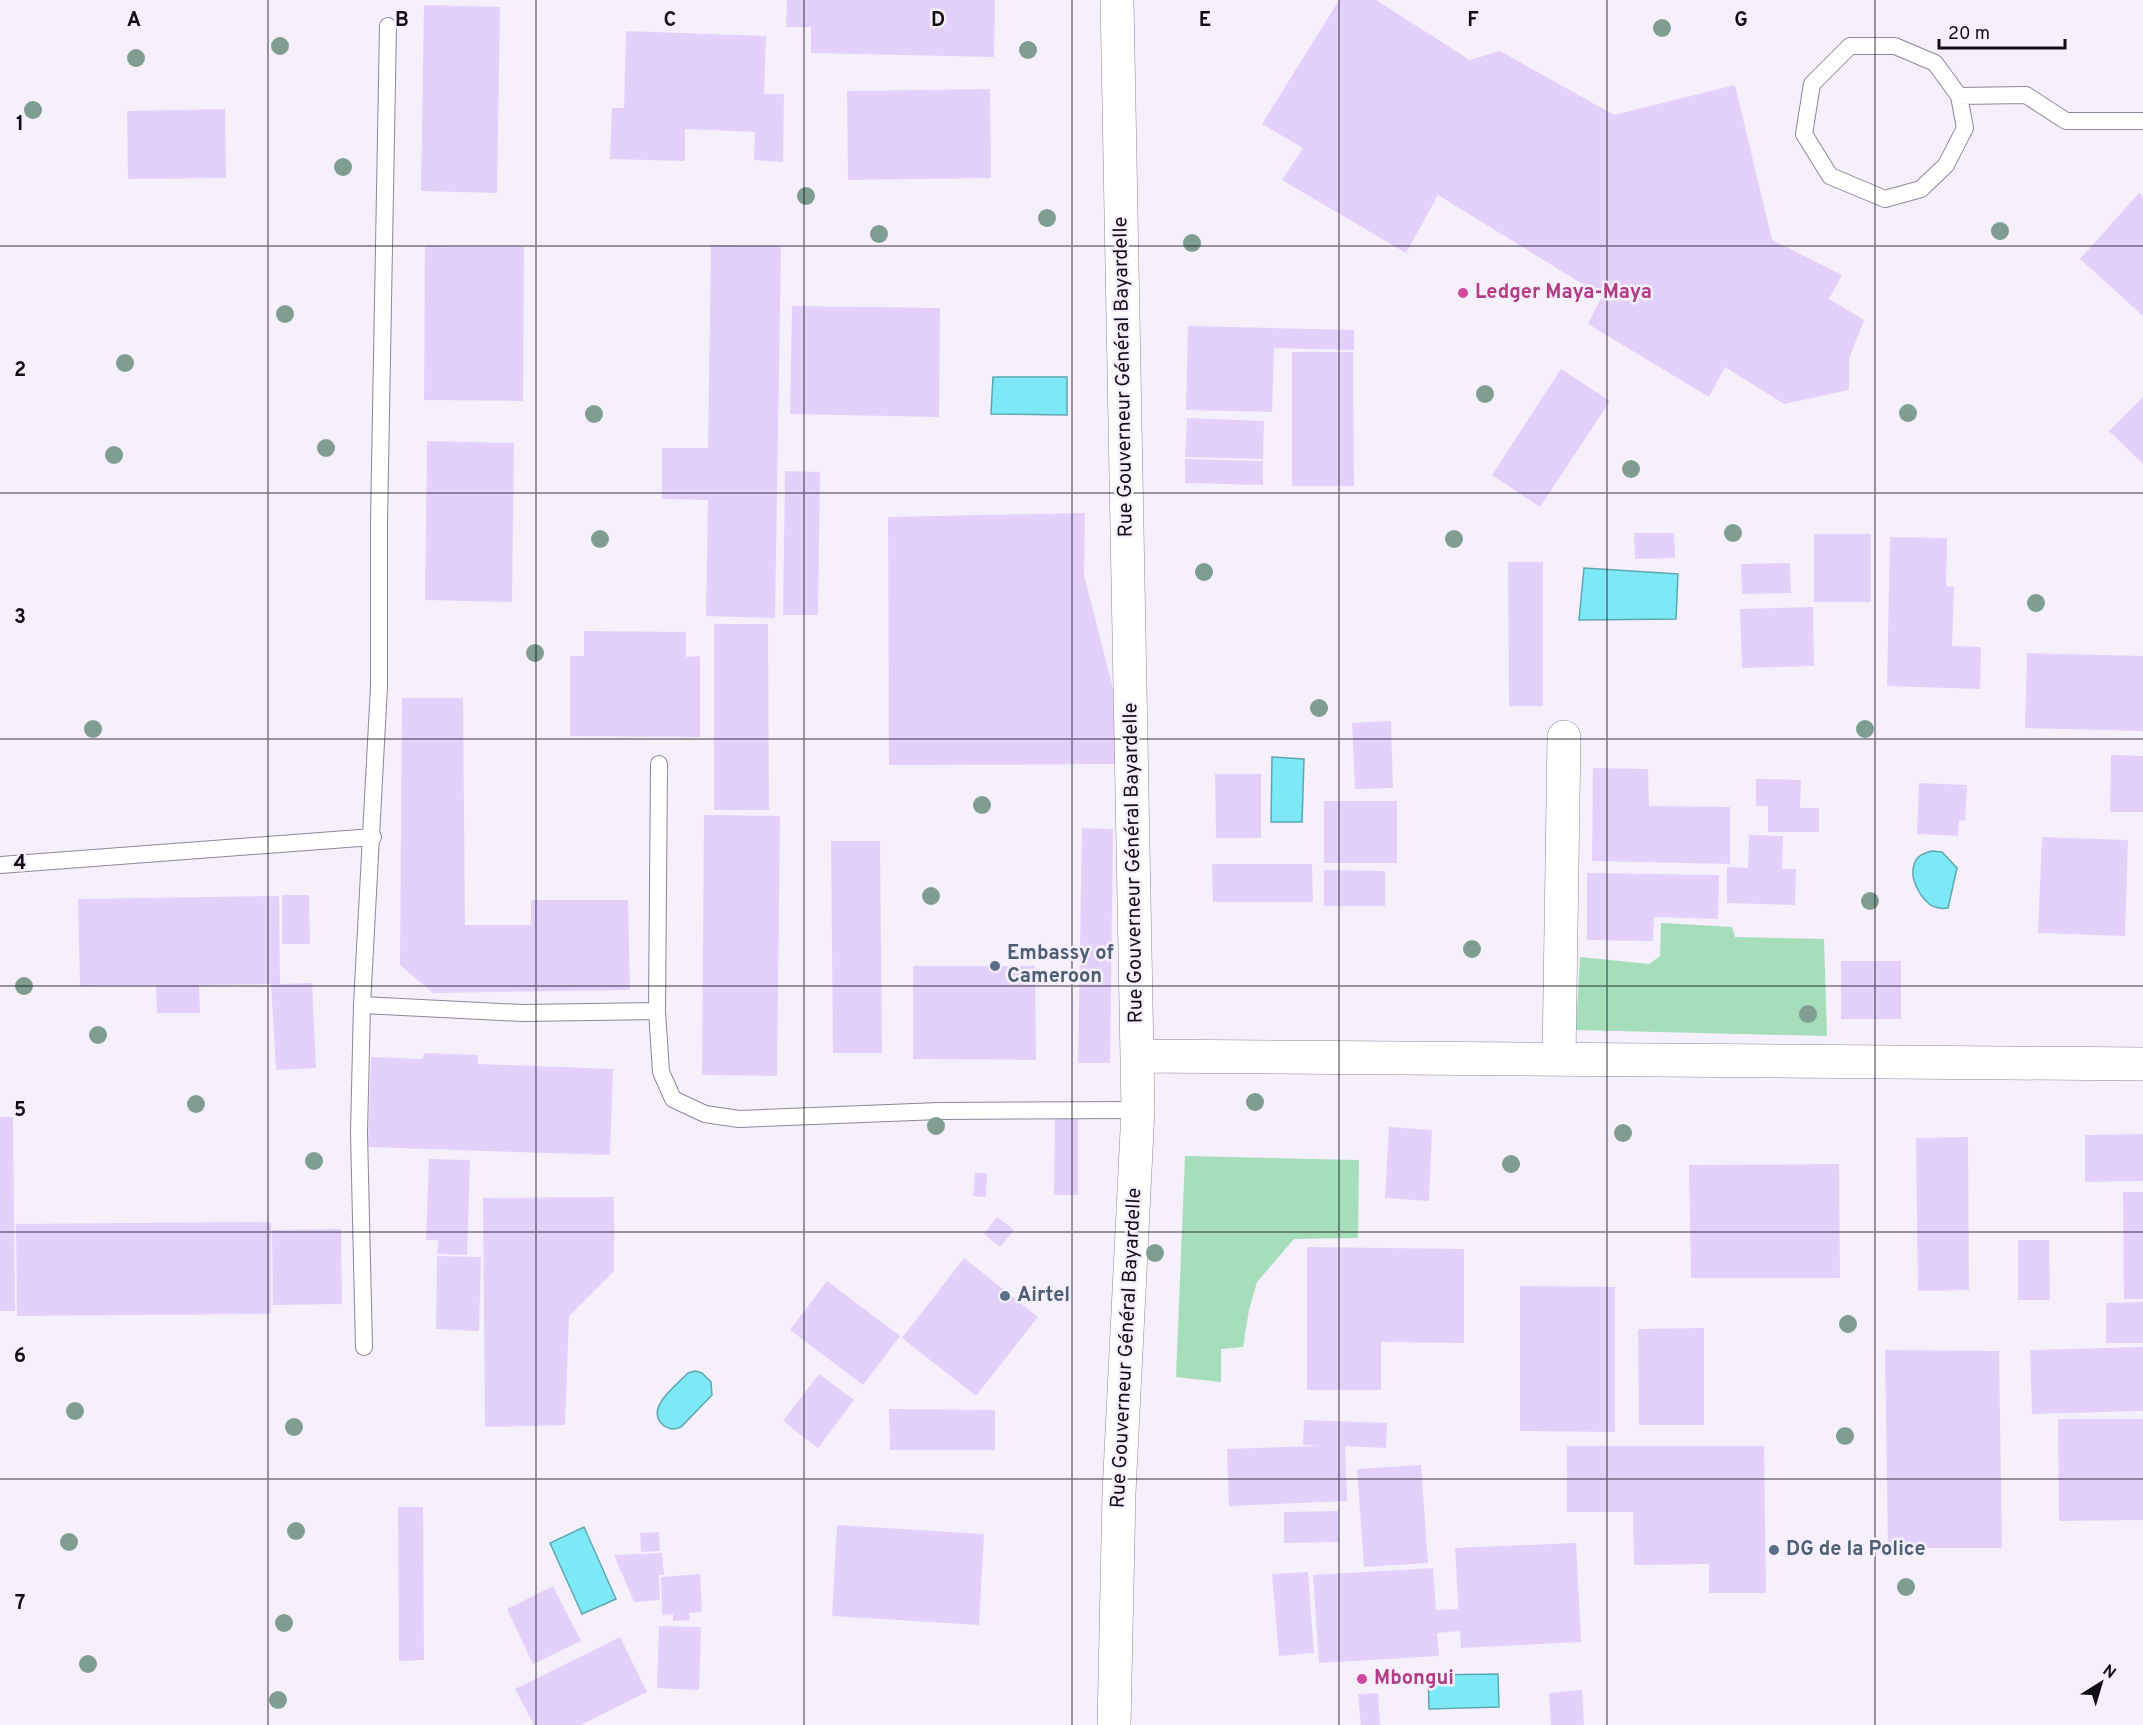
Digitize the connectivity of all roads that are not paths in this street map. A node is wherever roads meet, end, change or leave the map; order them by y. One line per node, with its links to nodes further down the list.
1 (1117, 0): 11 (street, Rue Gouverneur Général Bayardelle)
2 (388, 26): 7 (lane)
3 (1959, 96): 3 (lane); 4 (lane)
4 (2143, 121)
5 (1564, 737): 12 (street)
6 (659, 764): 10 (lane)
7 (372, 837): 8 (lane); 9 (lane)
8 (0, 865)
9 (362, 1005): 10 (lane); 15 (lane)
10 (657, 1011): 14 (lane)
11 (1138, 1056): 12 (street); 14 (street, Rue Gouverneur Général Bayardelle)
12 (1558, 1058): 13 (street)
13 (2143, 1064)
14 (1138, 1110): 16 (street, Rue Gouverneur Général Bayardelle)
15 (364, 1347)
16 (1114, 1725)

